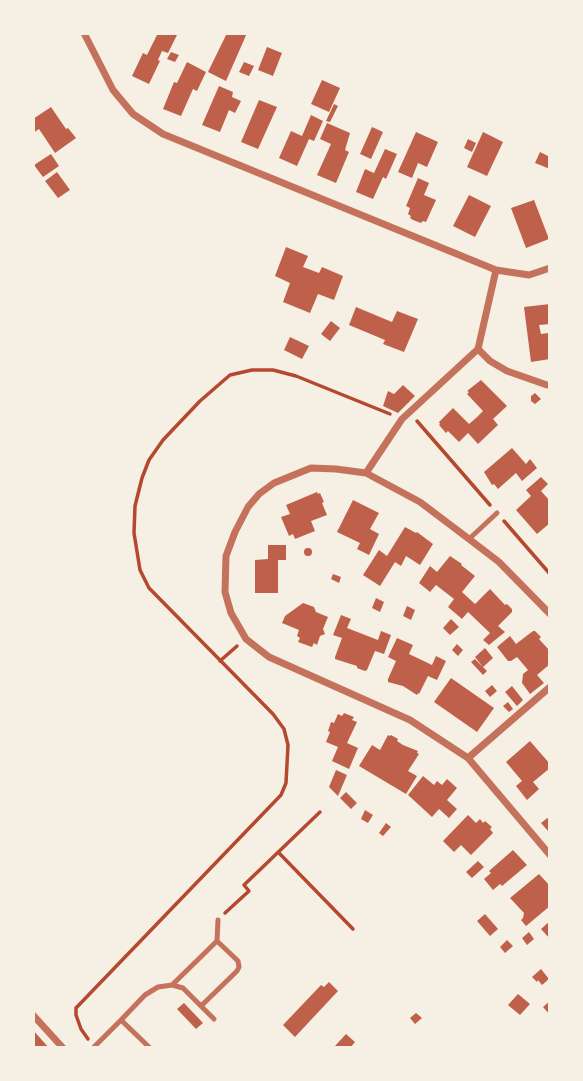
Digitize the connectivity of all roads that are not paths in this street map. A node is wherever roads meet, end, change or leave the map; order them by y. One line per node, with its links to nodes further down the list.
1 (85, 33): 3 (street)
2 (550, 268): 3 (street)
3 (496, 270): 4 (street)
4 (478, 349): 5 (street); 6 (street)
5 (547, 385)
6 (366, 473): 8 (street); 13 (street)
7 (497, 513): 8 (lane)
8 (469, 539): 10 (street)
9 (550, 596): 10 (street)
10 (541, 604): 11 (street)
11 (550, 614)
12 (550, 687): 13 (street)
13 (468, 758): 14 (street)
14 (550, 855)
15 (218, 920): 16 (lane)
16 (217, 941): 17 (lane); 18 (lane)
17 (172, 985): 18 (lane); 21 (lane)
18 (201, 1006): 20 (lane)
19 (33, 1015): 23 (street)
20 (214, 1019)
21 (121, 1020): 22 (lane); 24 (lane)
22 (93, 1047)
23 (63, 1048)
24 (150, 1048)

